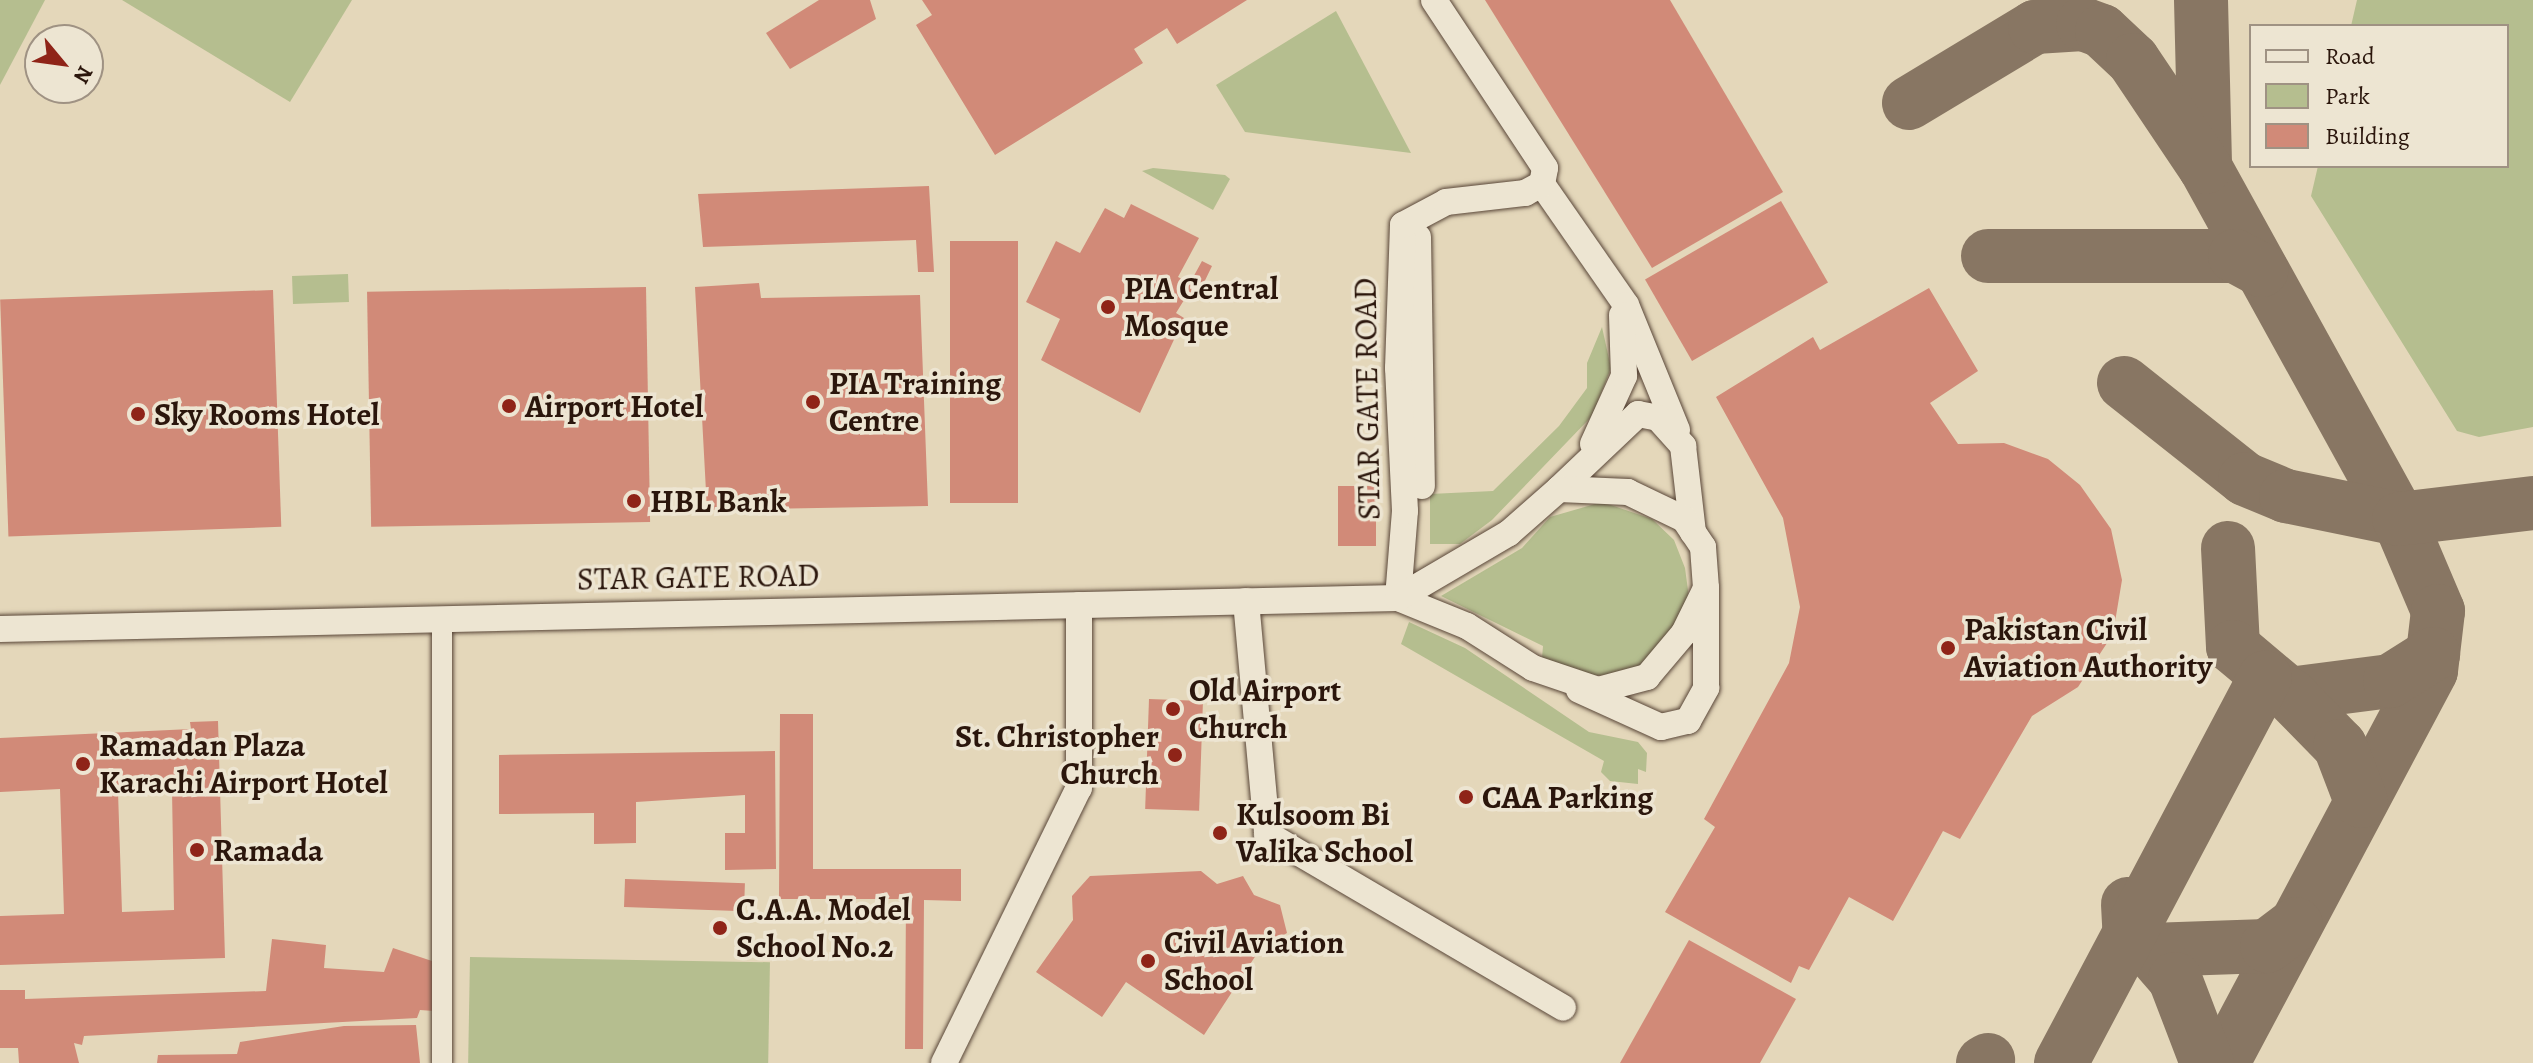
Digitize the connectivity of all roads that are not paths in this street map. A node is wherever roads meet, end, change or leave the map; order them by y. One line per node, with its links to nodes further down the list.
1 (1434, 0): 2 (street)
2 (1542, 184): 3 (street); 9 (street, STAR GATE ROAD)
3 (1622, 301): 4 (street); 5 (street)
4 (1677, 430): 5 (street); 7 (street)
5 (1584, 462): 6 (street)
6 (1559, 489): 7 (street); 9 (street)
7 (1693, 532): 8 (street)
8 (1706, 588): 14 (street); 14 (street)
9 (1398, 598): 10 (street, STAR GATE ROAD); 14 (street)
10 (1246, 601): 11 (street, STAR GATE ROAD); 15 (street)
11 (1079, 605): 12 (street, STAR GATE ROAD); 17 (street)
12 (442, 619): 13 (street, STAR GATE ROAD); 16 (street)
13 (0, 629)
14 (1574, 687)
15 (1563, 1008)
16 (442, 1063)
17 (944, 1063)

